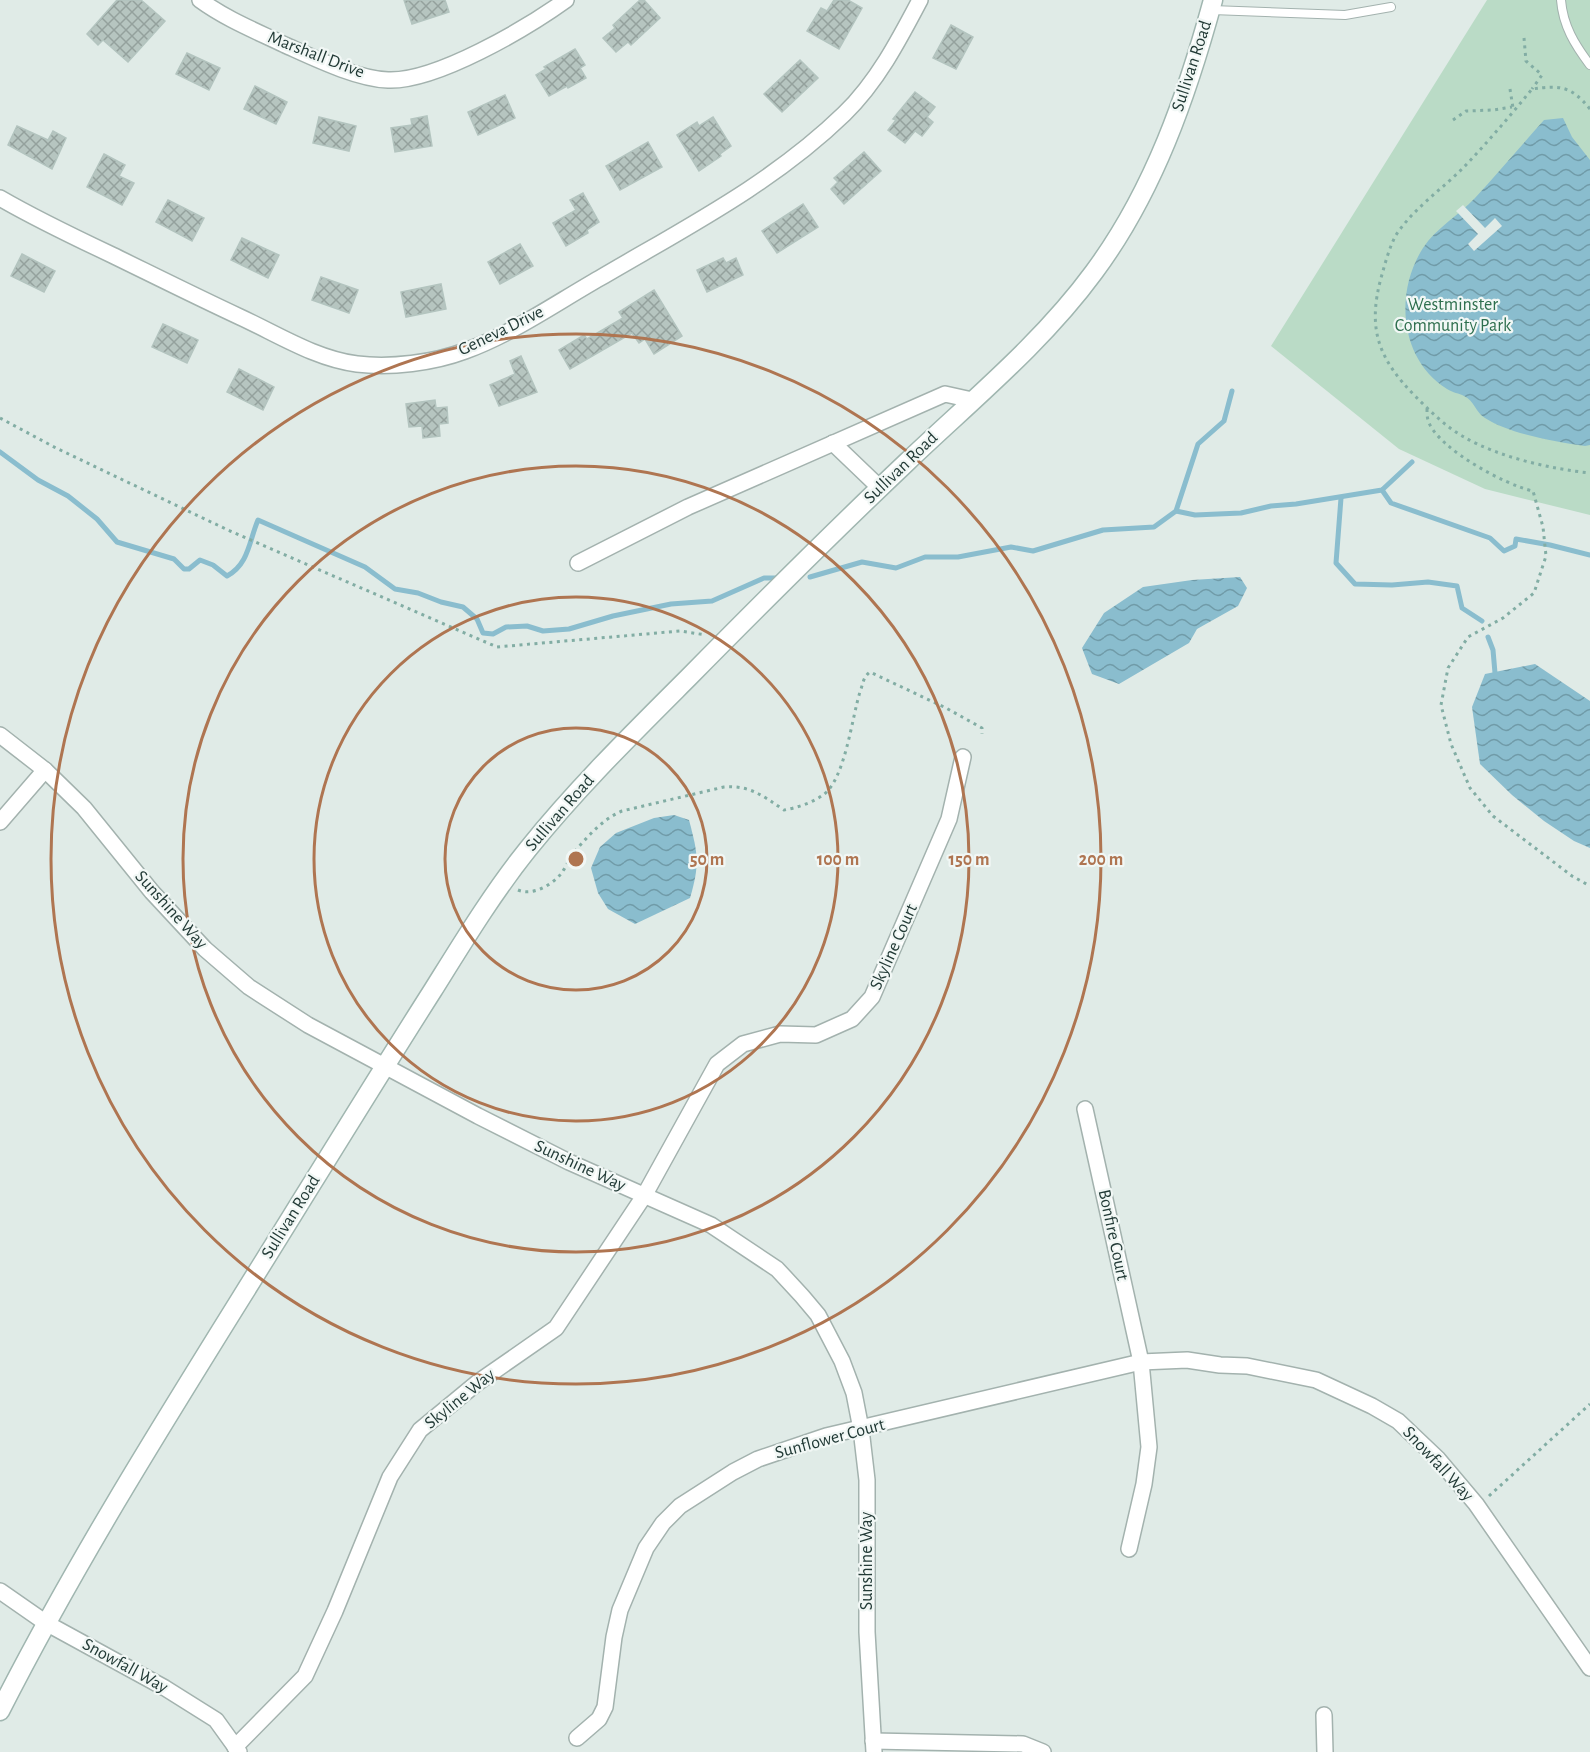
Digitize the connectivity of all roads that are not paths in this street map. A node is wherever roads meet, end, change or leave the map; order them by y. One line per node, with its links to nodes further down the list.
1 (200, 0): 2 (street, Marshall Drive)
2 (566, 0)
3 (920, 0): 8 (street, Geneva Drive)
4 (1561, 0): 7 (lane)
5 (1212, 5): 6 (lane); 9 (street, Sullivan Road)
6 (1391, 7)
7 (1590, 65)
8 (0, 198)
9 (972, 400): 10 (street); 11 (street, Sullivan Road)
10 (833, 443): 11 (street); 12 (street)
11 (880, 488): 17 (street, Sullivan Road)
12 (578, 562)
13 (0, 735): 15 (street, Sunshine Way)
14 (963, 757): 19 (street, Skyline Court)
15 (45, 770): 16 (street); 17 (street, Sunshine Way)
16 (0, 822)
17 (385, 1066): 19 (street, Sunshine Way); 24 (street, Sullivan Road)
18 (1085, 1109): 20 (street, Bonfire Court)
19 (644, 1196): 21 (street, Sunshine Way); 30 (street, Skyline Way)
20 (1141, 1362): 21 (street, Sunflower Court); 22 (street, Bonfire Court); 25 (street, Snowfall Way)
21 (861, 1429): 28 (street, Sunflower Court); 29 (street, Sunshine Way)
22 (1129, 1550)
23 (0, 1591): 24 (street, Snowfall Way)
24 (46, 1623): 26 (street, Sullivan Road); 30 (street, Snowfall Way)
25 (1590, 1668)
26 (0, 1711)
27 (1324, 1716): 32 (street)
28 (577, 1738)
29 (874, 1746): 31 (street)
30 (237, 1750)
31 (1043, 1752)
32 (1325, 1752)

